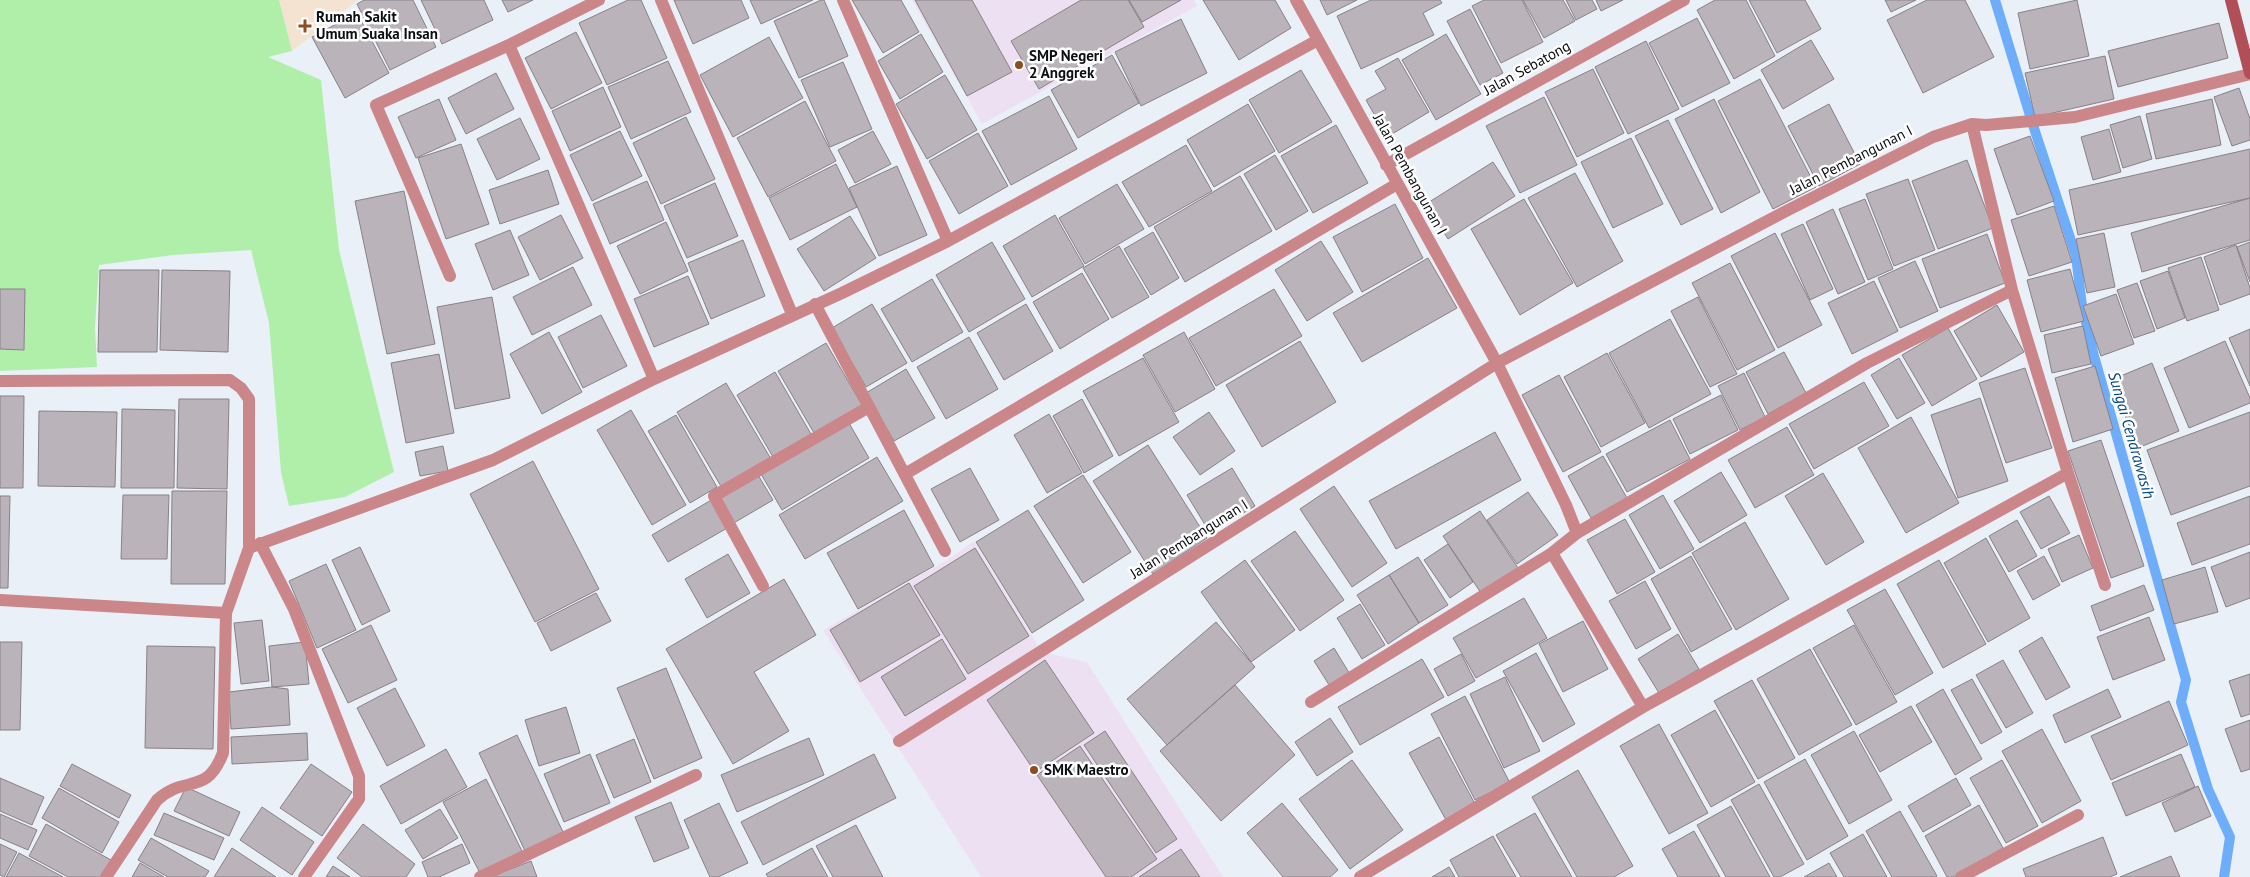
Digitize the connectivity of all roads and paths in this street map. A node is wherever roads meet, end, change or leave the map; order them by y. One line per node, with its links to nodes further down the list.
1 (599, 0): 8 (street)
2 (660, 0): 17 (street)
3 (843, 0): 13 (street)
4 (1296, 0): 7 (street, Jalan Pembangunan I)
5 (1684, 0): 11 (street, Jalan Sebatong)
6 (2231, 0): 9 (street)
7 (1318, 40): 11 (street, Jalan Pembangunan I); 13 (street)
8 (509, 45): 14 (street); 19 (street)
9 (2250, 74): 10 (street, Jalan Pembangunan I)
10 (1972, 124): 15 (street); 18 (street, Jalan Pembangunan I)
11 (1386, 165): 12 (street, Jalan Pembangunan I)
12 (1397, 184): 18 (street, Jalan Pembangunan I); 23 (street)
13 (948, 240): 16 (street)
14 (450, 276)
15 (2012, 290): 22 (street); 24 (street)
16 (815, 304): 17 (street); 21 (street)
17 (792, 314): 19 (street)
18 (1497, 364): 24 (street); 34 (street, Jalan Pembangunan I)
19 (654, 380): 25 (street)
20 (0, 381): 25 (street)
21 (869, 407): 23 (street); 28 (street)
22 (2068, 473): 29 (street); 33 (street)
23 (905, 474): 26 (street)
24 (1577, 533): 27 (street)
25 (254, 546): 31 (street); 38 (street)
26 (945, 551)
27 (1552, 553): 32 (street); 33 (street)
28 (763, 586)
29 (2105, 586)
30 (0, 600): 31 (street)
31 (226, 613): 37 (street)
32 (1311, 702)
33 (1644, 707): 40 (street)
34 (899, 741)
35 (696, 775): 39 (street)
36 (2078, 815): 41 (street)
37 (106, 877)
38 (304, 877)
39 (480, 877)
40 (1360, 877)
41 (1961, 877)

